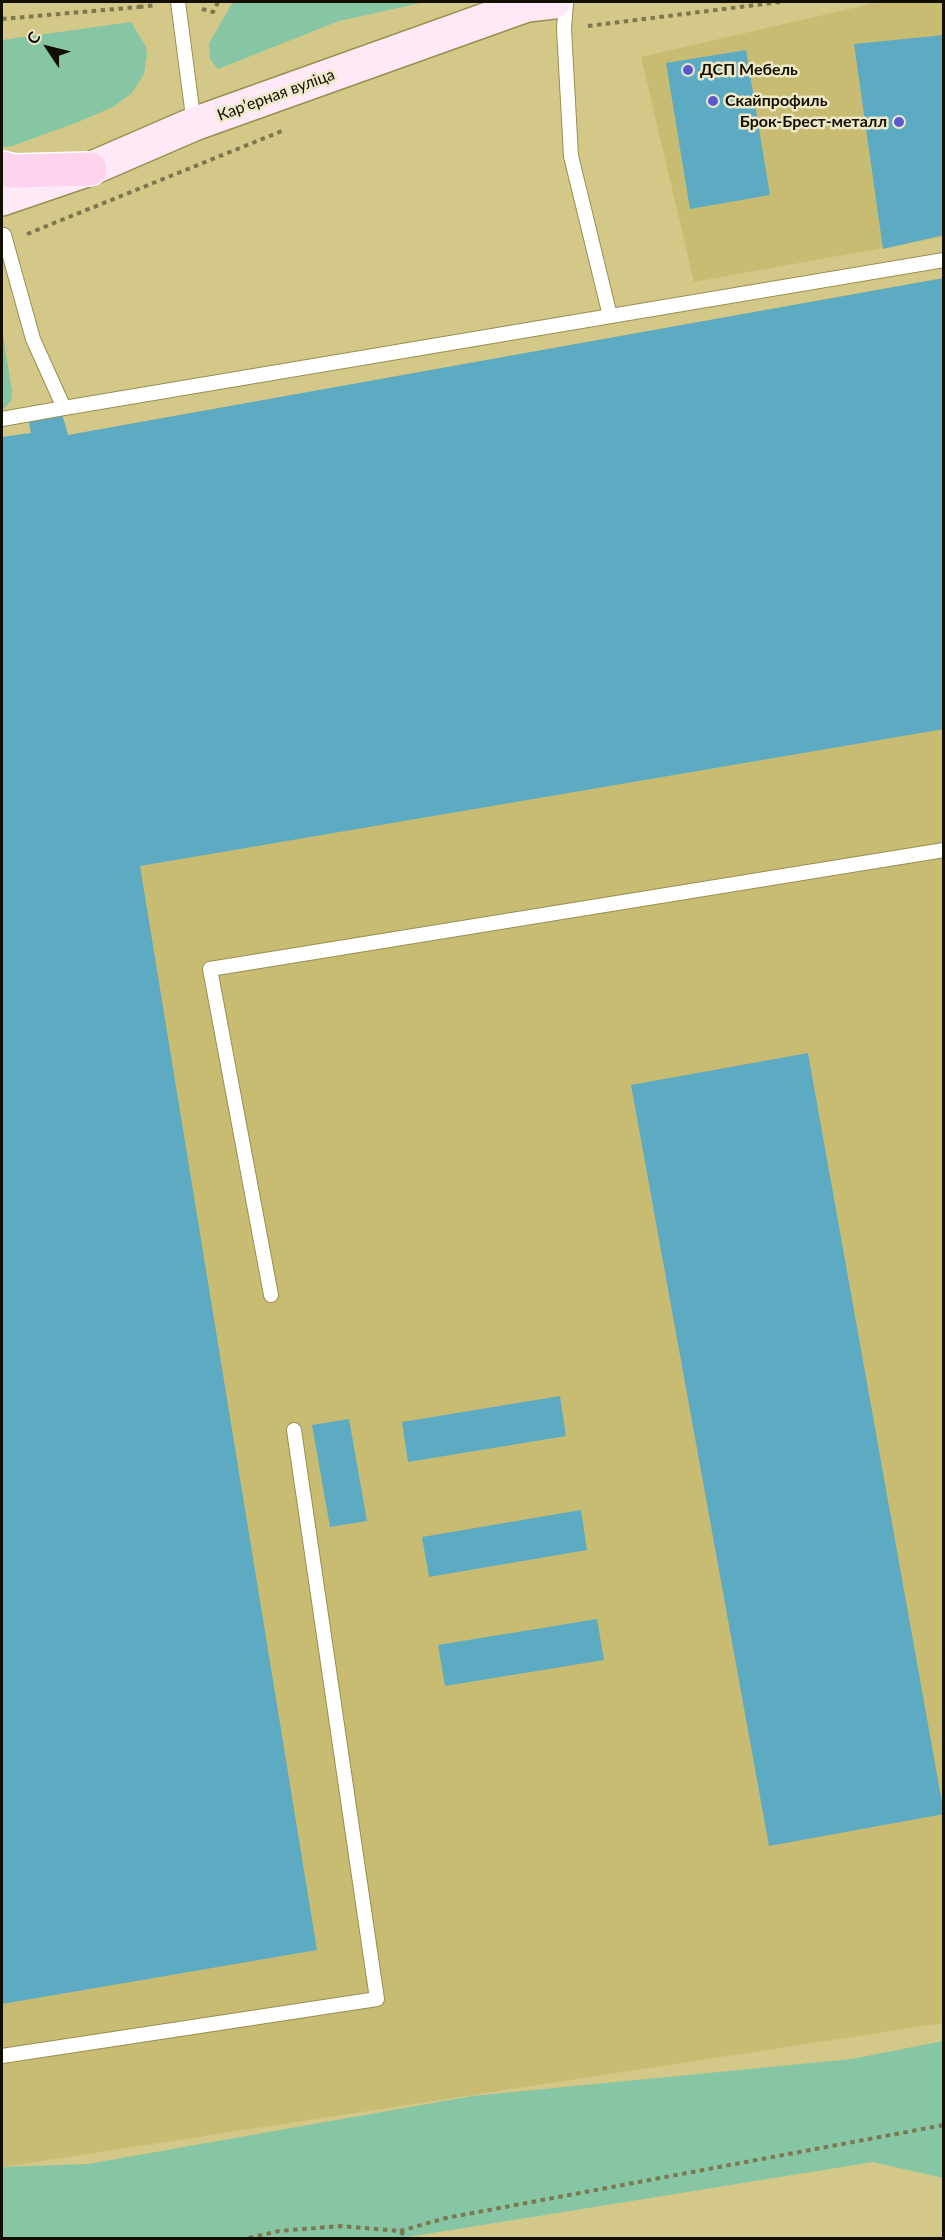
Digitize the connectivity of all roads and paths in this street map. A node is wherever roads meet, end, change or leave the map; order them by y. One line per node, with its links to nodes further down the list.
1 (136, 2): 8 (path)
2 (178, 2): 9 (lane)
3 (218, 2): 6 (path)
4 (566, 2): 7 (lane)
5 (780, 2): 7 (path)
6 (213, 12)
7 (559, 15): 9 (street, Карʼерная вуліца); 16 (lane)
8 (2, 19)
9 (194, 124): 12 (street, Карʼерная вуліца)
10 (290, 128): 14 (path)
11 (2, 168): 12 (main road)
12 (90, 169): 13 (street, Карʼерная вуліца)
13 (2, 199)
14 (5, 239): 17 (lane)
15 (944, 260): 16 (lane)
16 (610, 316): 17 (lane)
17 (64, 408): 18 (lane)
18 (2, 419)
19 (944, 850): 20 (lane)
20 (271, 1295)
21 (294, 1430): 22 (lane)
22 (2, 2056)
23 (944, 2125): 24 (path)
24 (400, 2231): 25 (path); 26 (path)
25 (249, 2238)
26 (407, 2238)

